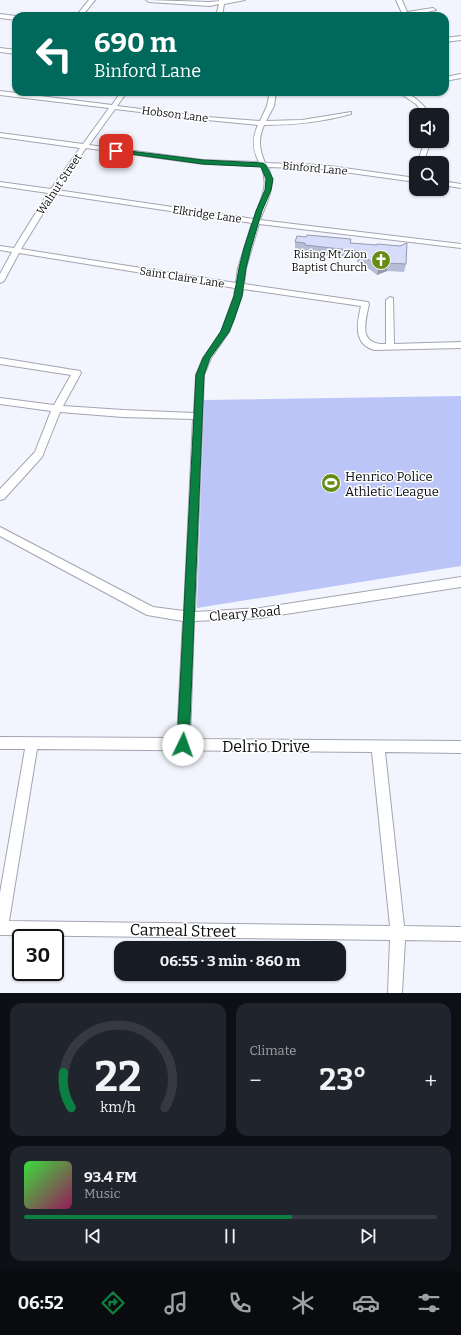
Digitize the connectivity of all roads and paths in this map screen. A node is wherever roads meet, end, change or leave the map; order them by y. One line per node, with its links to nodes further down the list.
1 (92, 0): 7 (street)
2 (149, 0): 5 (street)
3 (242, 0): 5 (street)
4 (399, 0): 9 (street)
5 (221, 1): 8 (street)
6 (434, 10): 10 (street)
7 (82, 12)
8 (220, 12)
9 (405, 12)
10 (423, 12)
11 (0, 16): 12 (street)
12 (12, 18)
13 (461, 38): 14 (street)
14 (449, 40)
15 (0, 50): 16 (street)
16 (12, 52)
17 (461, 76): 18 (street)
18 (449, 78)
19 (0, 93): 20 (street, Hobson Lane)
20 (12, 94)
21 (24, 96): 25 (street, Hobson Lane)
22 (121, 96): 25 (street, Walnut Street)
23 (273, 96): 28 (street)
24 (407, 96): 26 (street)
25 (113, 107): 28 (street, Hobson Lane); 30 (street, Walnut Street)
26 (422, 108)
27 (349, 113): 28 (street, Hobson Lane)
28 (262, 123): 31 (street)
29 (0, 135): 30 (street, Binford Lane)
30 (84, 146): 31 (street, Binford Lane); 36 (street, Walnut Street)
31 (263, 165): 32 (street, Binford Lane); 37 (street)
32 (409, 177)
33 (0, 184): 36 (street, Elkridge Lane)
34 (449, 184): 35 (street)
35 (461, 186)
36 (52, 191): 37 (street, Elkridge Lane); 40 (street, Walnut Street)
37 (256, 221): 38 (street, Elkridge Lane); 42 (street)
38 (461, 246)
39 (0, 248): 40 (street, Saint Claire Lane)
40 (17, 250): 41 (street, Walnut Street); 42 (street, Saint Claire Lane)
41 (0, 281)
42 (240, 286): 45 (street, Saint Claire Lane); 49 (street)
43 (390, 300): 45 (street)
44 (461, 345): 45 (street)
45 (390, 347)
46 (0, 360): 48 (street)
47 (0, 401): 48 (street)
48 (57, 408): 49 (street); 50 (street)
49 (198, 416): 53 (street)
50 (0, 496)
51 (0, 531): 53 (street, Cleary Road)
52 (461, 582): 53 (street, Cleary Road)
53 (189, 616): 56 (street)
54 (0, 743): 55 (street, Delrio Drive)
55 (32, 744): 56 (street, Delrio Drive); 59 (street)
56 (183, 745): 57 (street, Delrio Drive)
57 (378, 747): 58 (street, Delrio Drive); 60 (street)
58 (461, 747)
59 (1, 928): 60 (street, Carneal Street)
60 (398, 933): 61 (street, Carneal Street); 62 (street)
61 (461, 934)
62 (395, 993)

